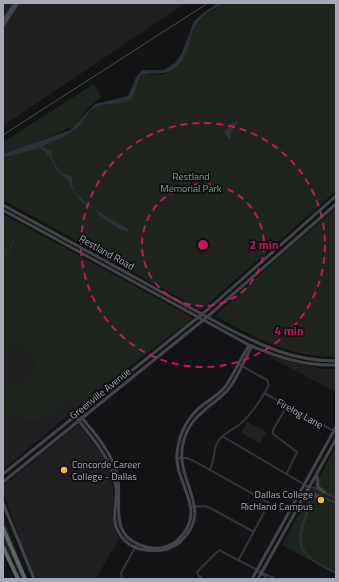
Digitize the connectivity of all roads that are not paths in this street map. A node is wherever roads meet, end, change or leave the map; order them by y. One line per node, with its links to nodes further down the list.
1 (15, 3): 3 (main road)
2 (18, 3): 4 (main road)
3 (3, 21)
4 (3, 26)
5 (336, 196): 9 (main road, Greenville Avenue)
6 (336, 204): 10 (main road, Greenville Avenue)
7 (3, 205): 13 (main road, Restland Road)
8 (3, 210): 15 (main road, Restland Road)
9 (234, 286): 10 (main road); 11 (main road, Greenville Avenue)
10 (238, 290): 12 (main road, Greenville Avenue)
11 (219, 300): 12 (main road); 13 (main road, Greenville Avenue)
12 (222, 304): 14 (main road, Greenville Avenue)
13 (202, 315): 14 (main road, Restland Road); 15 (main road, Greenville Avenue)
14 (207, 317): 16 (main road, Greenville Avenue); 18 (main road, Restland Road)
15 (198, 318): 16 (main road, Restland Road); 24 (main road, Greenville Avenue)
16 (203, 320): 17 (main road, Restland Road); 25 (main road, Greenville Avenue)
17 (251, 345): 20 (main road); 21 (main road, Restland Road); 23 (main road)
18 (308, 359): 19 (main road, Restland Road); 21 (main road)
19 (336, 361)
20 (238, 364): 23 (street); 38 (main road)
21 (308, 364): 22 (main road, Restland Road)
22 (336, 365)
23 (242, 366): 26 (street); 37 (main road)
24 (131, 371): 25 (main road); 28 (main road, Greenville Avenue)
25 (135, 375): 29 (main road, Greenville Avenue)
26 (264, 393): 27 (street, Firelog Lane); 32 (street)
27 (287, 406): 31 (street, Firelog Lane); 44 (street)
28 (76, 414): 29 (main road); 34 (main road, Greenville Avenue)
29 (80, 419): 35 (main road, Greenville Avenue); 36 (main road); 39 (main road)
30 (336, 427): 31 (main road)
31 (335, 432): 47 (main road)
32 (222, 436): 41 (street); 44 (street)
33 (336, 439): 43 (main road)
34 (41, 442): 35 (main road); 40 (main road, Greenville Avenue)
35 (45, 447): 46 (main road, Greenville Avenue)
36 (112, 458): 39 (main road); 61 (main road)
37 (181, 458): 38 (street); 41 (street); 57 (main road)
38 (177, 459): 57 (main road)
39 (108, 460): 61 (main road)
40 (12, 466): 42 (main road); 45 (main road, Greenville Avenue)
41 (210, 469): 60 (street)
42 (3, 471)
43 (319, 472): 48 (main road); 50 (main road)
44 (287, 473): 47 (street)
45 (3, 474)
46 (3, 482)
47 (305, 484): 48 (street); 49 (street); 64 (main road)
48 (311, 486): 49 (main road); 50 (street)
49 (309, 490): 51 (street); 55 (main road)
50 (324, 492): 52 (street)
51 (321, 496): 54 (street); 55 (main road)
52 (336, 498)
53 (3, 503): 58 (main road)
54 (336, 503)
55 (300, 506): 65 (main road)
56 (3, 507): 58 (main road)
57 (194, 507): 60 (street); 61 (main road)
58 (7, 513): 68 (main road)
59 (3, 528): 67 (highway)
60 (254, 532): 63 (street)
61 (136, 546): 69 (street)
62 (3, 547): 66 (highway)
63 (238, 560): 64 (street); 70 (street)
64 (256, 570): 65 (street); 71 (main road)
65 (261, 573): 72 (main road); 73 (street); 74 (street)
66 (18, 579)
67 (24, 579)
68 (35, 579)
69 (122, 579)
70 (204, 579)
71 (252, 579)
72 (258, 579)
73 (268, 579)
74 (276, 579)

